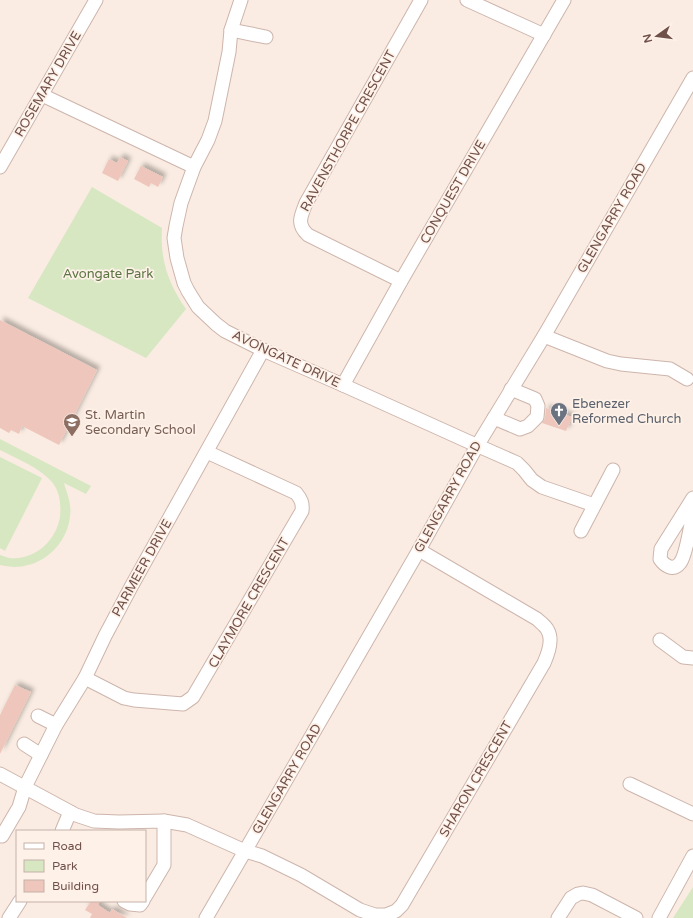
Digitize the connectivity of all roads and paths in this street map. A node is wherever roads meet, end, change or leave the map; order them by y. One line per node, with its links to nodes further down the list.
1 (96, 0): 10 (street, ROSEMARY DRIVE)
2 (241, 0): 6 (street, AVONGATE DRIVE)
3 (421, 0): 13 (street, RAVENSTHORPE CRESCENT)
4 (467, 0): 7 (street)
5 (564, 0): 7 (street, CONQUEST DRIVE)
6 (232, 30): 8 (street); 12 (street, AVONGATE DRIVE)
7 (544, 35): 13 (street, CONQUEST DRIVE)
8 (266, 37)
9 (693, 78): 14 (street, GLENGARRY ROAD)
10 (42, 95): 11 (street, ROSEMARY DRIVE); 12 (street)
11 (0, 167)
12 (194, 167): 15 (street, AVONGATE DRIVE)
13 (401, 281): 17 (street, CONQUEST DRIVE)
14 (544, 336): 16 (street); 18 (street, GLENGARRY ROAD)
15 (263, 350): 17 (street, AVONGATE DRIVE); 21 (street, PARMEER DRIVE)
16 (687, 379)
17 (343, 385): 20 (street, AVONGATE DRIVE)
18 (511, 389): 19 (street, GLENGARRY ROAD); 19 (street)
19 (494, 418): 20 (street, GLENGARRY ROAD)
20 (477, 446): 24 (street, AVONGATE DRIVE); 27 (street, GLENGARRY ROAD)
21 (207, 452): 30 (street, PARMEER DRIVE); 30 (street, CLAYMORE CRESCENT)
22 (613, 470): 24 (street)
23 (693, 498): 25 (street)
24 (594, 505): 26 (street)
25 (693, 513)
26 (580, 531)
27 (419, 550): 43 (street, GLENGARRY ROAD); 43 (street, SHARON CRESCENT)
28 (660, 640): 29 (street)
29 (693, 658)
30 (85, 678): 32 (street, PARMEER DRIVE)
31 (38, 716): 32 (street)
32 (56, 725): 34 (street, PARMEER DRIVE)
33 (24, 744): 34 (street)
34 (41, 755): 37 (street, PARMEER DRIVE)
35 (0, 774): 37 (street, SHARON CRESCENT)
36 (630, 784): 39 (street)
37 (25, 788): 38 (street, SHARON CRESCENT); 42 (street, PARMEER DRIVE)
38 (70, 812): 40 (street, SHARON CRESCENT); 41 (street)
39 (693, 814)
40 (164, 821): 43 (street, SHARON CRESCENT); 45 (street)
41 (62, 830)
42 (0, 835)
43 (245, 851): 50 (street, GLENGARRY ROAD)
44 (693, 856): 53 (street)
45 (146, 895)
46 (19, 902): 49 (street)
47 (126, 902): 48 (street)
48 (142, 902)
49 (9, 918)
50 (206, 918)
51 (558, 918): 52 (street)
52 (636, 918)
53 (659, 918)

